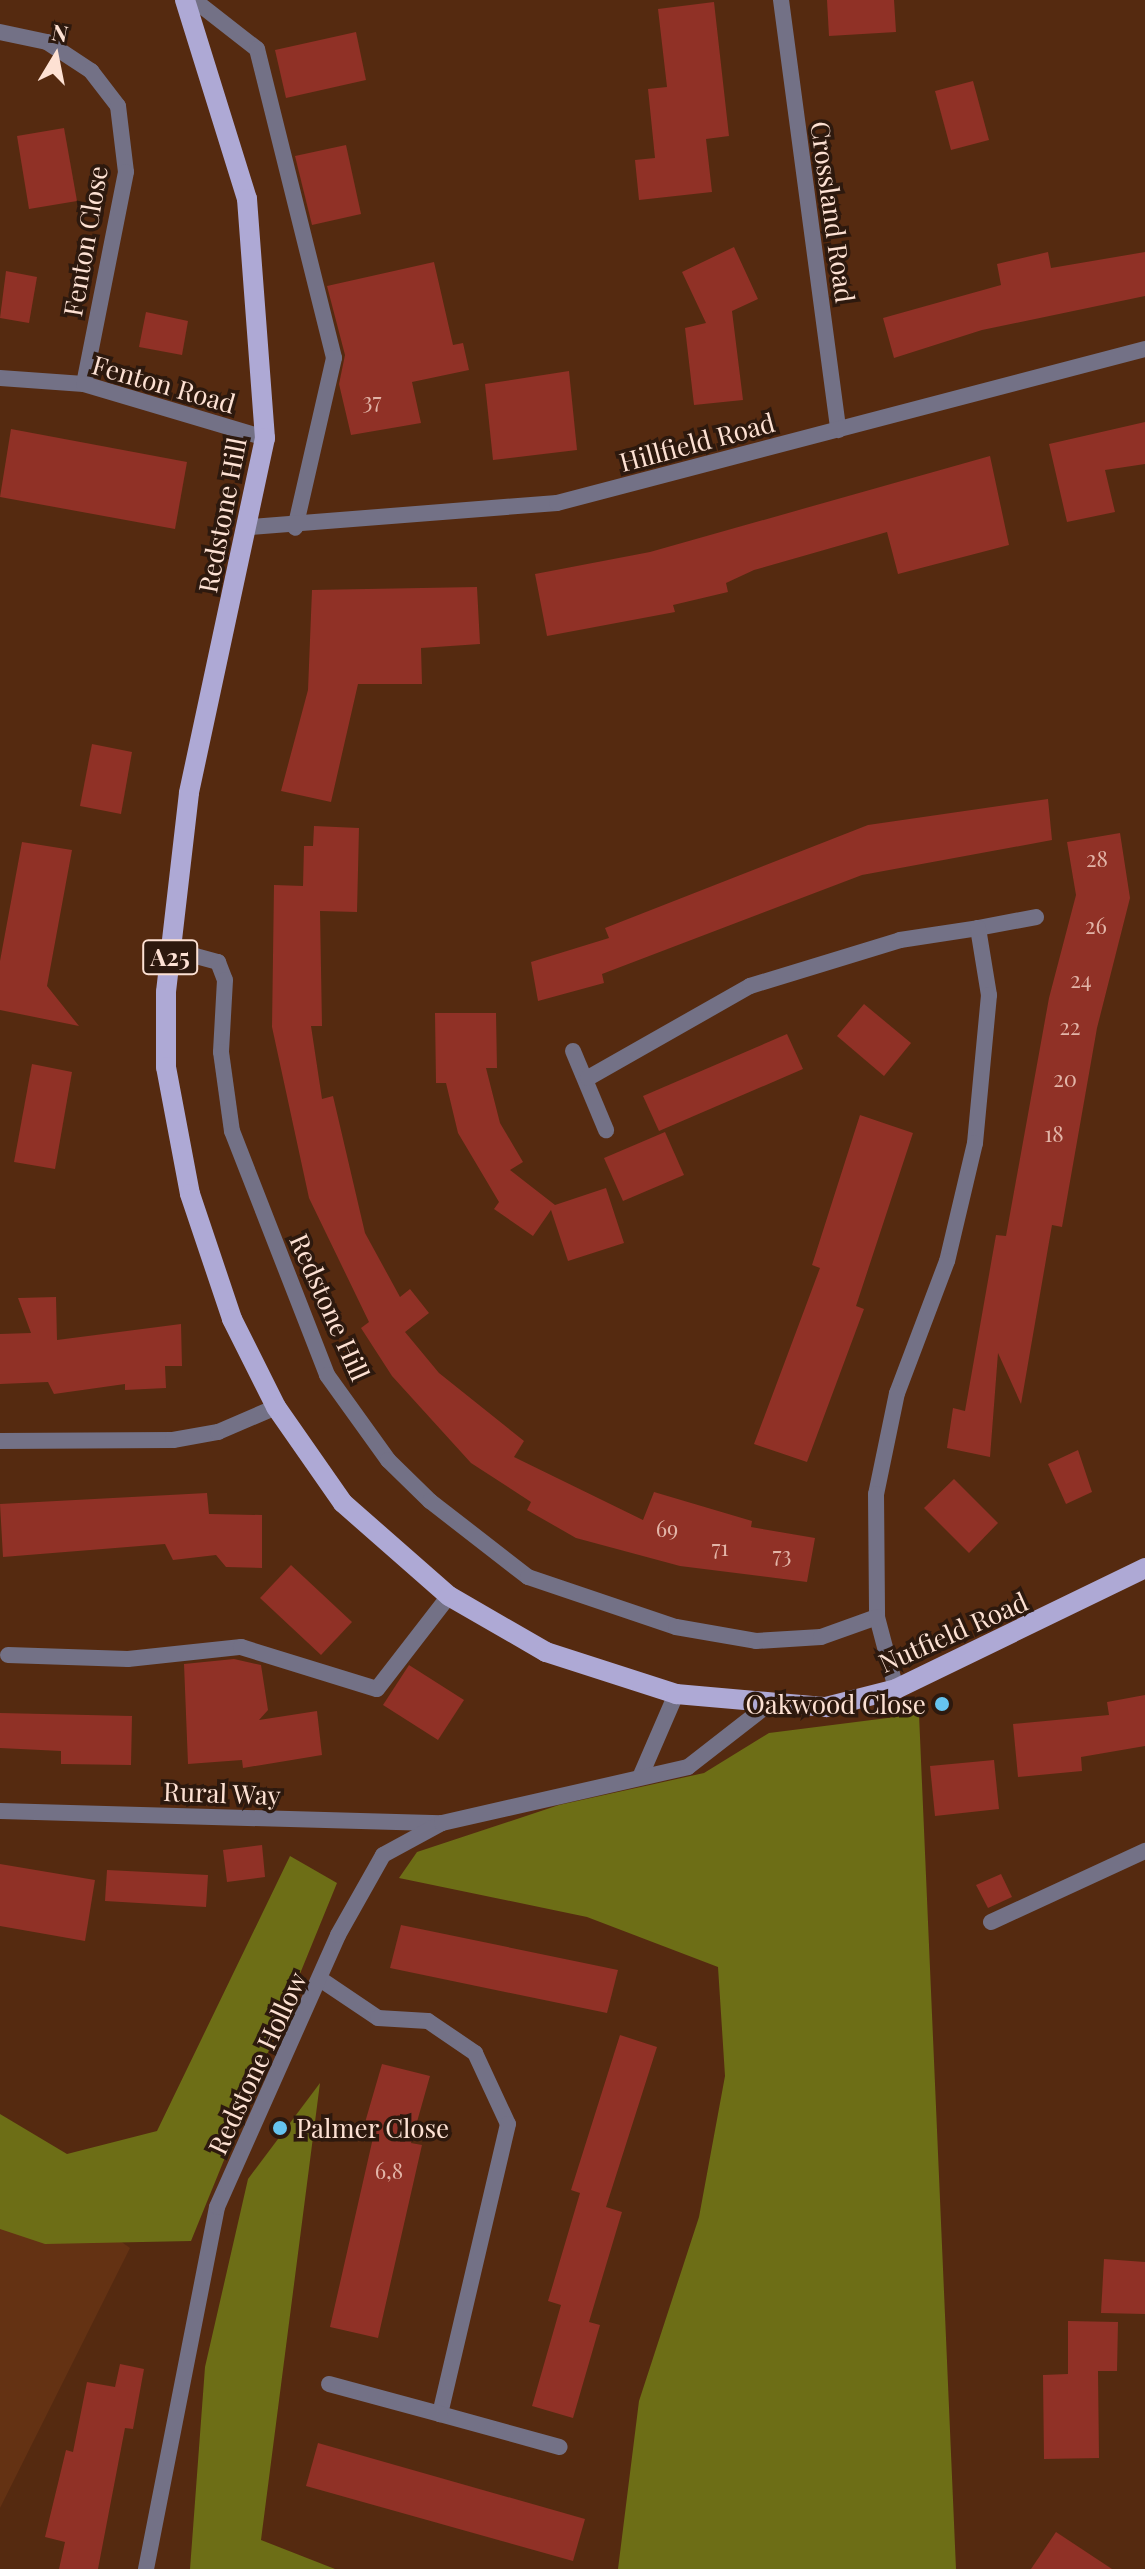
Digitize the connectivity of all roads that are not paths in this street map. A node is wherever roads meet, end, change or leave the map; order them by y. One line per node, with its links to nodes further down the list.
1 (185, 0): 9 (main road, Redstone Hill / A25)
2 (194, 0): 11 (street)
3 (781, 0): 8 (street, Crossland Road)
4 (0, 32): 7 (street, Fenton Close)
5 (1145, 349): 8 (street, Hillfield Road)
6 (0, 378): 7 (street, Fenton Road)
7 (84, 384): 9 (street, Fenton Road)
8 (838, 430): 11 (street, Hillfield Road)
9 (265, 438): 10 (main road, Redstone Hill / A25)
10 (251, 527): 11 (street, Hillfield Road); 14 (main road, Redstone Hill / A25)
11 (295, 528)
12 (1036, 917): 13 (street)
13 (978, 928): 16 (street); 22 (street)
14 (170, 949): 18 (main road, Redstone Hill / A25); 22 (street, Redstone Hill)
15 (573, 1051): 16 (street)
16 (588, 1078): 17 (street)
17 (606, 1130)
18 (276, 1407): 19 (street); 21 (main road, Redstone Hill / A25)
19 (0, 1441)
20 (1145, 1568): 24 (main road, Nutfield Road / A25)
21 (449, 1596): 23 (street); 25 (main road, Redstone Hill / A25)
22 (877, 1617): 24 (street)
23 (8, 1655)
24 (896, 1689): 26 (main road, Nutfield Road / A25)
25 (676, 1694): 26 (main road, Nutfield Road / A25); 27 (street)
26 (765, 1707): 27 (street, Redstone Hollow)
27 (641, 1775): 29 (street, Redstone Hollow)
28 (0, 1811): 29 (street, Rural Way)
29 (442, 1823): 32 (street, Redstone Hollow)
30 (1145, 1851): 31 (street)
31 (991, 1922)
32 (323, 1981): 34 (street); 36 (street, Redstone Hollow)
33 (329, 2384): 34 (street)
34 (440, 2414): 35 (street)
35 (560, 2447)
36 (146, 2569)

